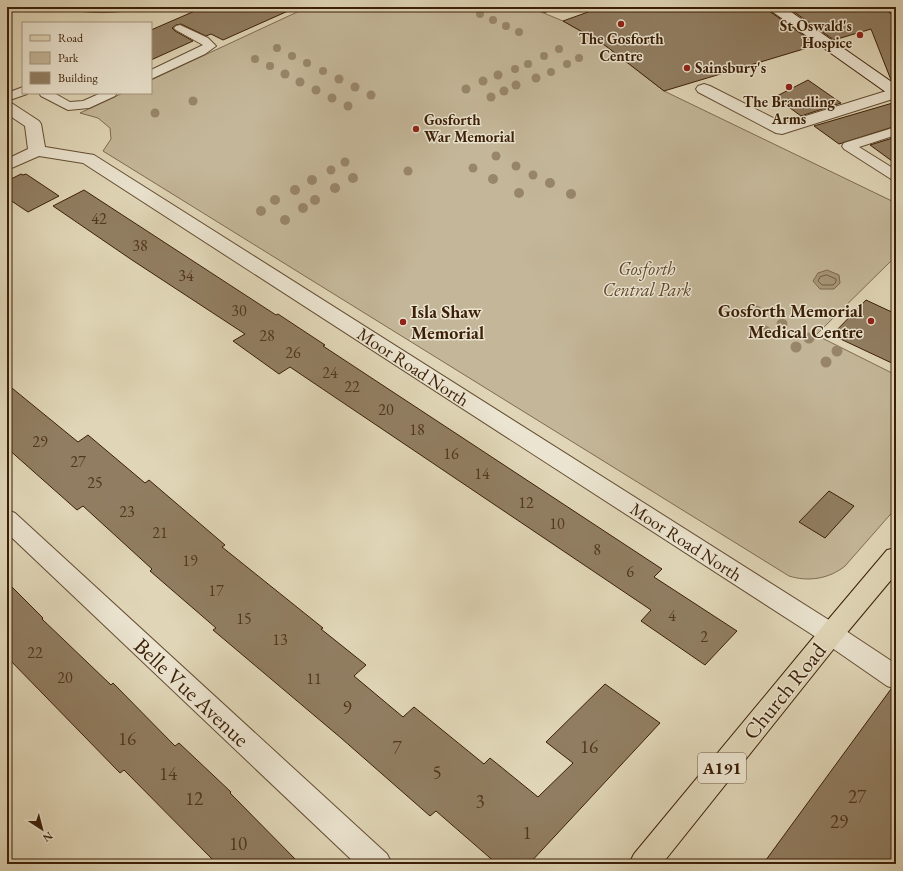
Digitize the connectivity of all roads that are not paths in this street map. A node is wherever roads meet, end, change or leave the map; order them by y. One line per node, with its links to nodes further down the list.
1 (776, 7): 8 (street)
2 (890, 7): 3 (lane)
3 (896, 11)
4 (180, 28): 5 (lane)
5 (152, 75)
6 (704, 89): 8 (street)
7 (22, 91): 11 (lane)
8 (896, 93)
9 (47, 94): 10 (lane)
10 (109, 94)
11 (7, 98)
12 (7, 107): 14 (street)
13 (896, 131): 16 (lane)
14 (37, 151): 15 (street); 19 (street, Moor Road North)
15 (7, 165)
16 (896, 176)
17 (7, 519): 21 (street, Belle Vue Avenue)
18 (896, 557): 19 (main road, Church Road / A191)
19 (831, 634): 20 (street, Moor Road North); 22 (main road, Church Road / A191)
20 (896, 678)
21 (377, 864)
22 (644, 864)

